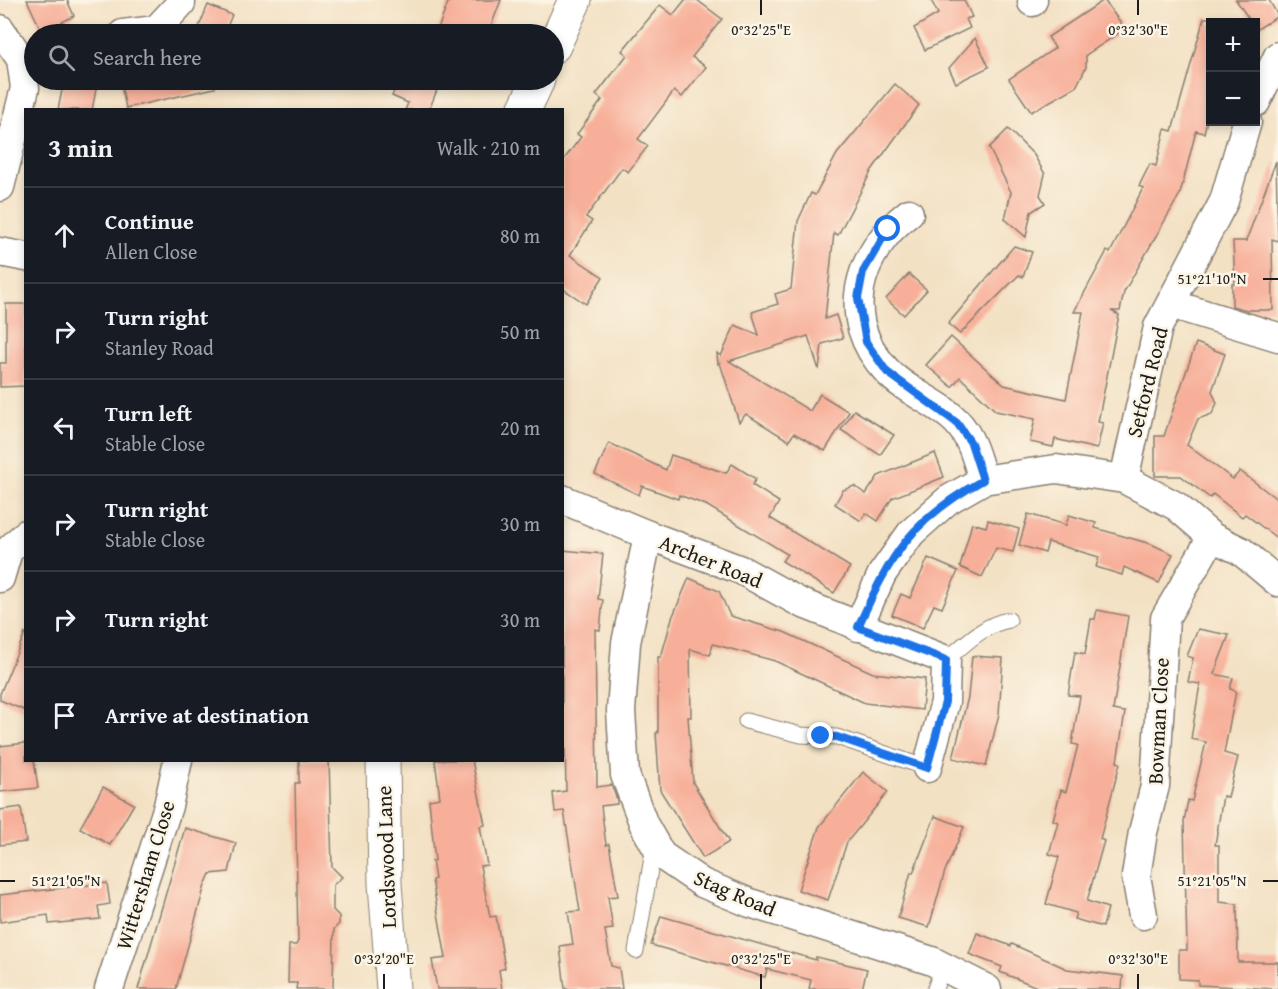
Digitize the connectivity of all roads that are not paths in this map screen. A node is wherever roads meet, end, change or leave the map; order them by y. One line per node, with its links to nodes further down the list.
1 (575, 0): 4 (street)
2 (181, 3): 3 (street)
3 (162, 24)
4 (564, 24)
5 (17, 43): 7 (street)
6 (1275, 67): 10 (street)
7 (24, 74)
8 (25, 90): 13 (street)
9 (533, 90): 11 (street)
10 (1260, 95)
11 (525, 108)
12 (1246, 126): 17 (street, Setford Road)
13 (0, 187)
14 (909, 213): 20 (street)
15 (0, 252): 16 (street)
16 (24, 257)
17 (1171, 304): 18 (street); 19 (street, Setford Road)
18 (1278, 337)
19 (1124, 479): 20 (street); 24 (street)
20 (983, 480): 28 (street)
21 (564, 500): 22 (street, Archer Road)
22 (648, 535): 28 (street, Archer Road); 34 (street, Stag Road)
23 (24, 536): 25 (street)
24 (1212, 537): 26 (street); 35 (street, Bowman Close)
25 (0, 578)
26 (1278, 582)
27 (1009, 620): 29 (lane)
28 (858, 627): 29 (street, Archer Road)
29 (946, 660): 33 (street)
30 (746, 721): 33 (lane)
31 (178, 762): 38 (street, Wittersham Close)
32 (383, 762): 39 (street, Lordswood Lane)
33 (927, 768)
34 (654, 843): 36 (lane); 37 (street, Stag Road)
35 (1143, 915)
36 (636, 951)
37 (939, 978): 40 (street, Stag Road)
38 (109, 989)
39 (393, 989)
40 (987, 989)

